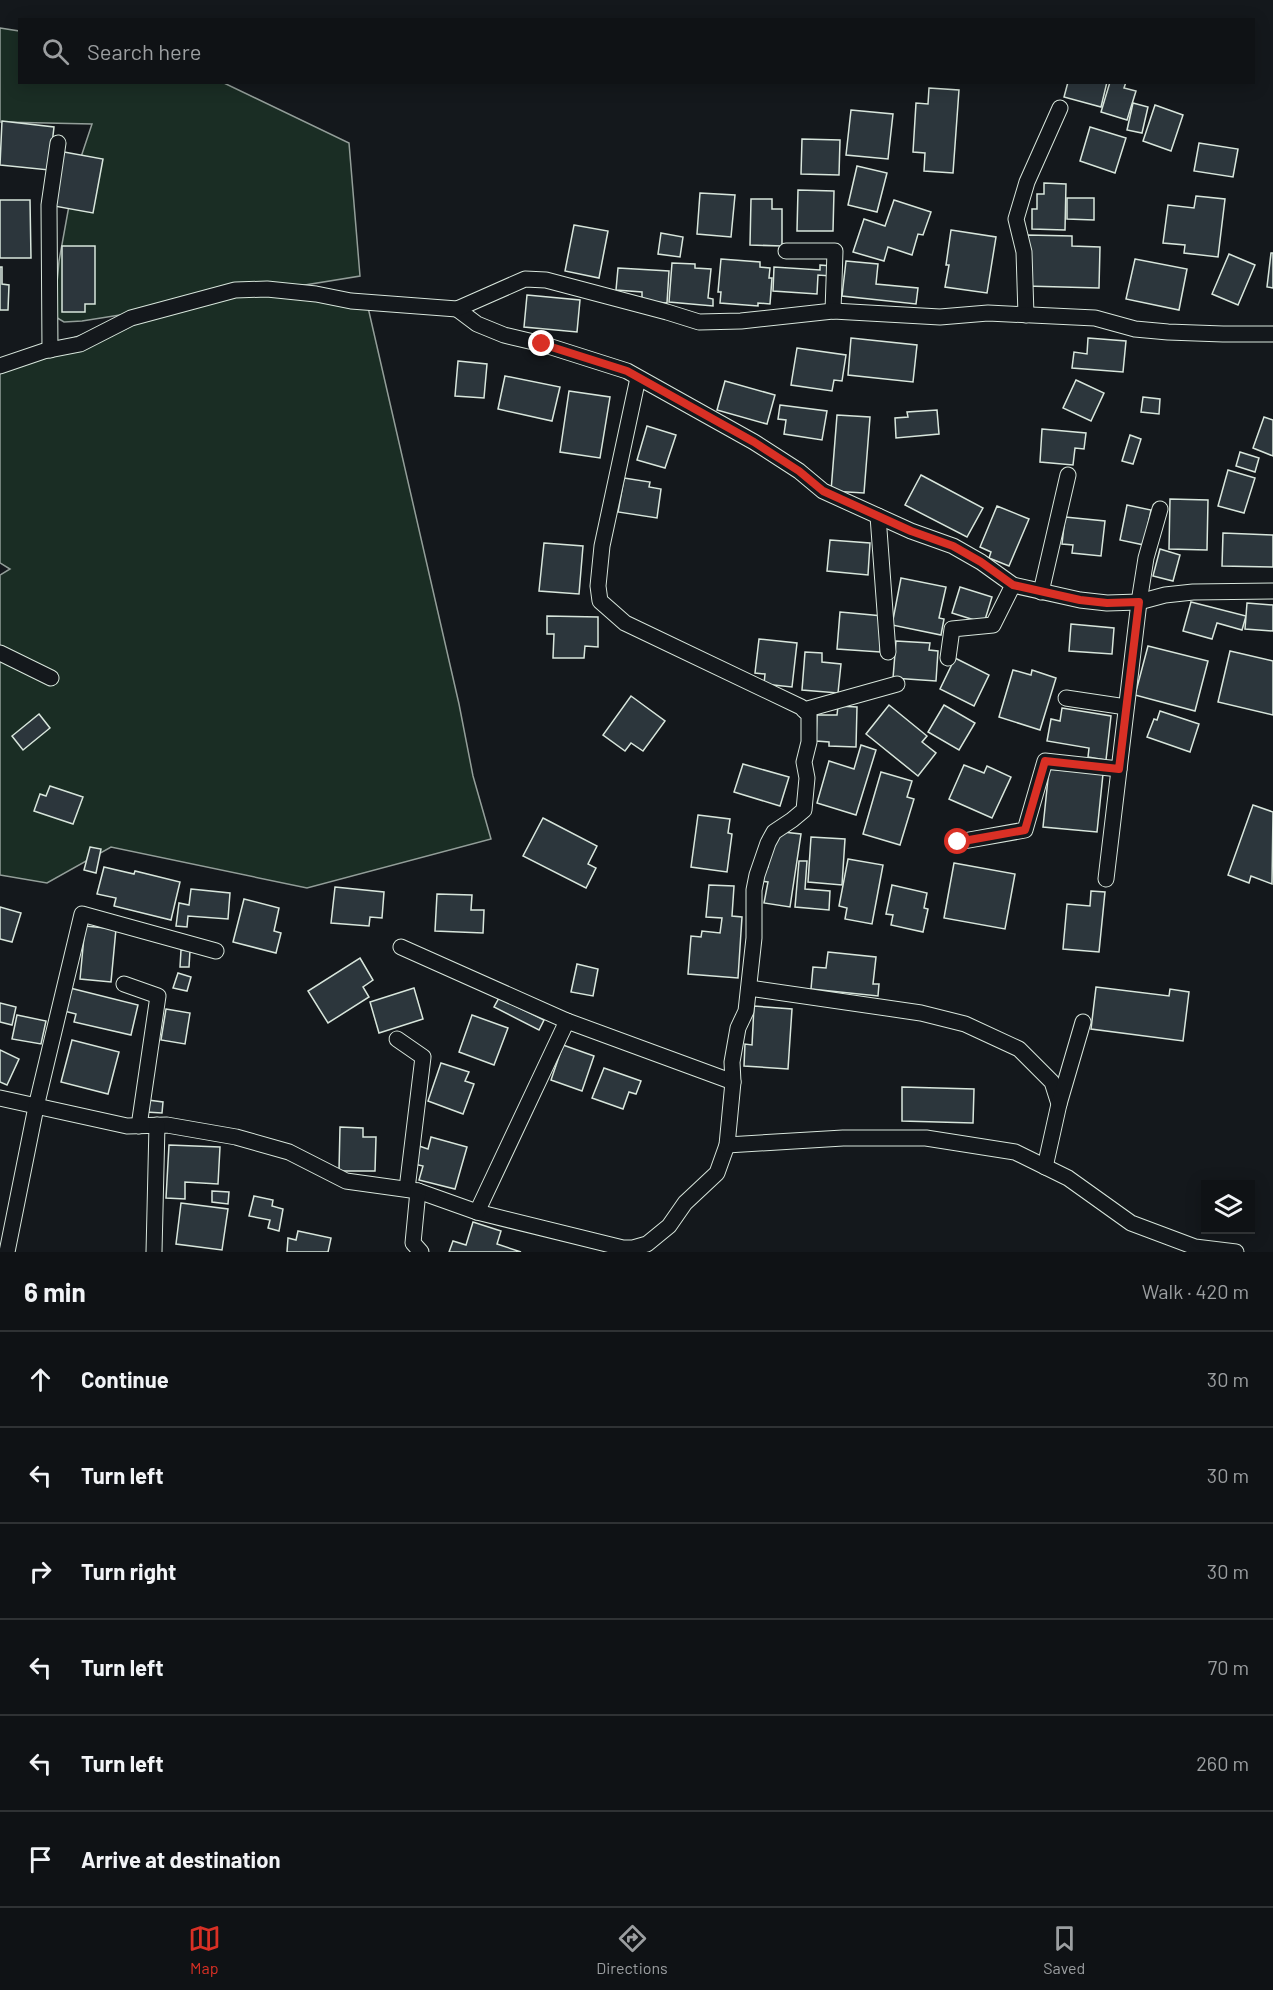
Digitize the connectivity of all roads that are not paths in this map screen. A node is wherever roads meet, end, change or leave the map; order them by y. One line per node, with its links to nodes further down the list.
1 (1060, 108): 6 (street)
2 (58, 143): 8 (street)
3 (786, 251): 5 (street)
4 (457, 309): 5 (street); 8 (street); 10 (street)
5 (833, 311): 6 (street)
6 (1026, 315): 7 (street)
7 (1273, 334)
8 (50, 350): 9 (street)
9 (0, 366)
10 (638, 378): 13 (street); 25 (street)
11 (1068, 475): 16 (street)
12 (1160, 509): 17 (street)
13 (878, 516): 14 (street); 18 (street)
14 (1013, 585): 16 (street); 20 (street)
15 (1273, 591): 17 (street)
16 (1041, 592): 17 (street)
17 (1139, 602): 24 (street)
18 (888, 652)
19 (0, 653): 21 (street)
20 (948, 658)
21 (51, 678)
22 (897, 684): 25 (street)
23 (1066, 698): 24 (street)
24 (1126, 707): 26 (street)
25 (804, 710): 32 (street)
26 (1119, 769): 27 (street); 28 (street)
27 (958, 842)
28 (1106, 879)
29 (401, 947): 33 (street)
30 (216, 951): 39 (street)
31 (124, 984): 41 (street)
32 (749, 988): 36 (street); 38 (street)
33 (567, 1021): 36 (street); 45 (street)
34 (1083, 1022): 38 (street)
35 (397, 1039): 44 (street)
36 (733, 1082): 42 (street)
37 (0, 1098): 39 (street)
38 (1059, 1104): 43 (street)
39 (36, 1107): 41 (street); 47 (street)
40 (157, 1125): 41 (street); 44 (street); 48 (street)
41 (139, 1126)
42 (727, 1145): 43 (street); 46 (street)
43 (1046, 1167): 50 (street)
44 (412, 1190): 45 (street); 49 (street)
45 (477, 1212): 46 (street)
46 (633, 1250)
47 (7, 1252)
48 (154, 1252)
49 (421, 1252)
50 (1236, 1252)

